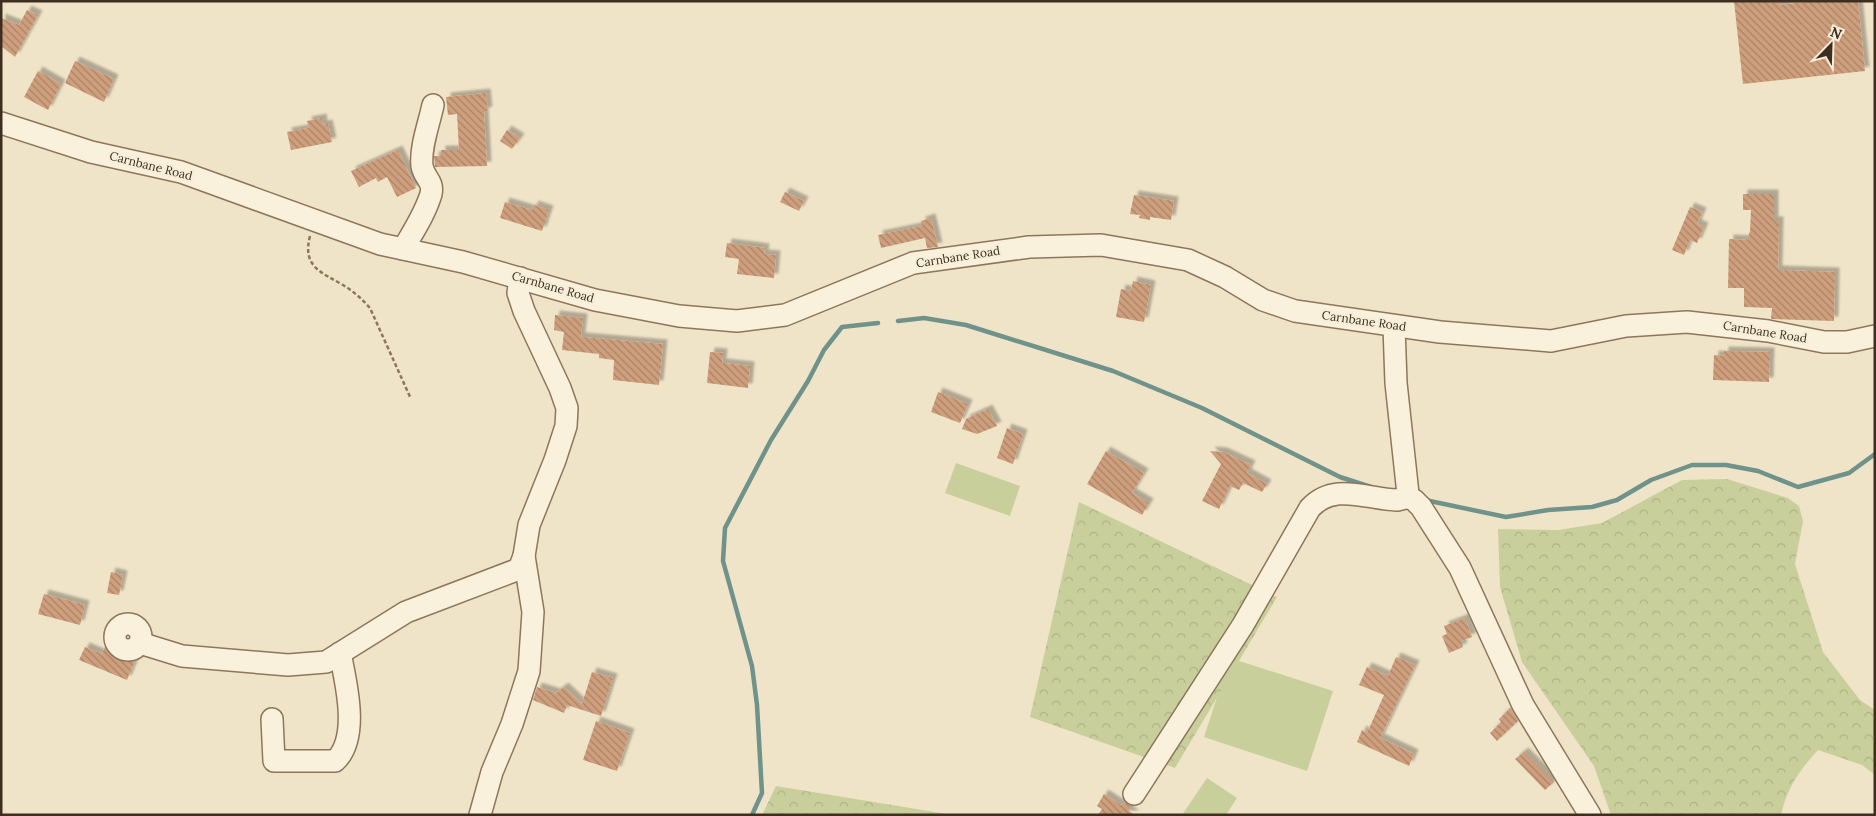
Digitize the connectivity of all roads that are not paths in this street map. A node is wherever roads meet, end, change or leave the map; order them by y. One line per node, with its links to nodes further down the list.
1 (433, 105): 3 (street)
2 (1, 123): 3 (street, Carnbane Road)
3 (403, 249): 4 (street, Carnbane Road)
4 (520, 278): 5 (street, Carnbane Road); 8 (street)
5 (1394, 326): 6 (street, Carnbane Road); 7 (street)
6 (1875, 336)
7 (1407, 496): 12 (street); 14 (street)
8 (524, 556): 10 (street); 13 (street)
9 (140, 642): 10 (street)
10 (340, 653): 11 (street)
11 (272, 720)
12 (1134, 794)
13 (480, 815)
14 (1590, 815)

